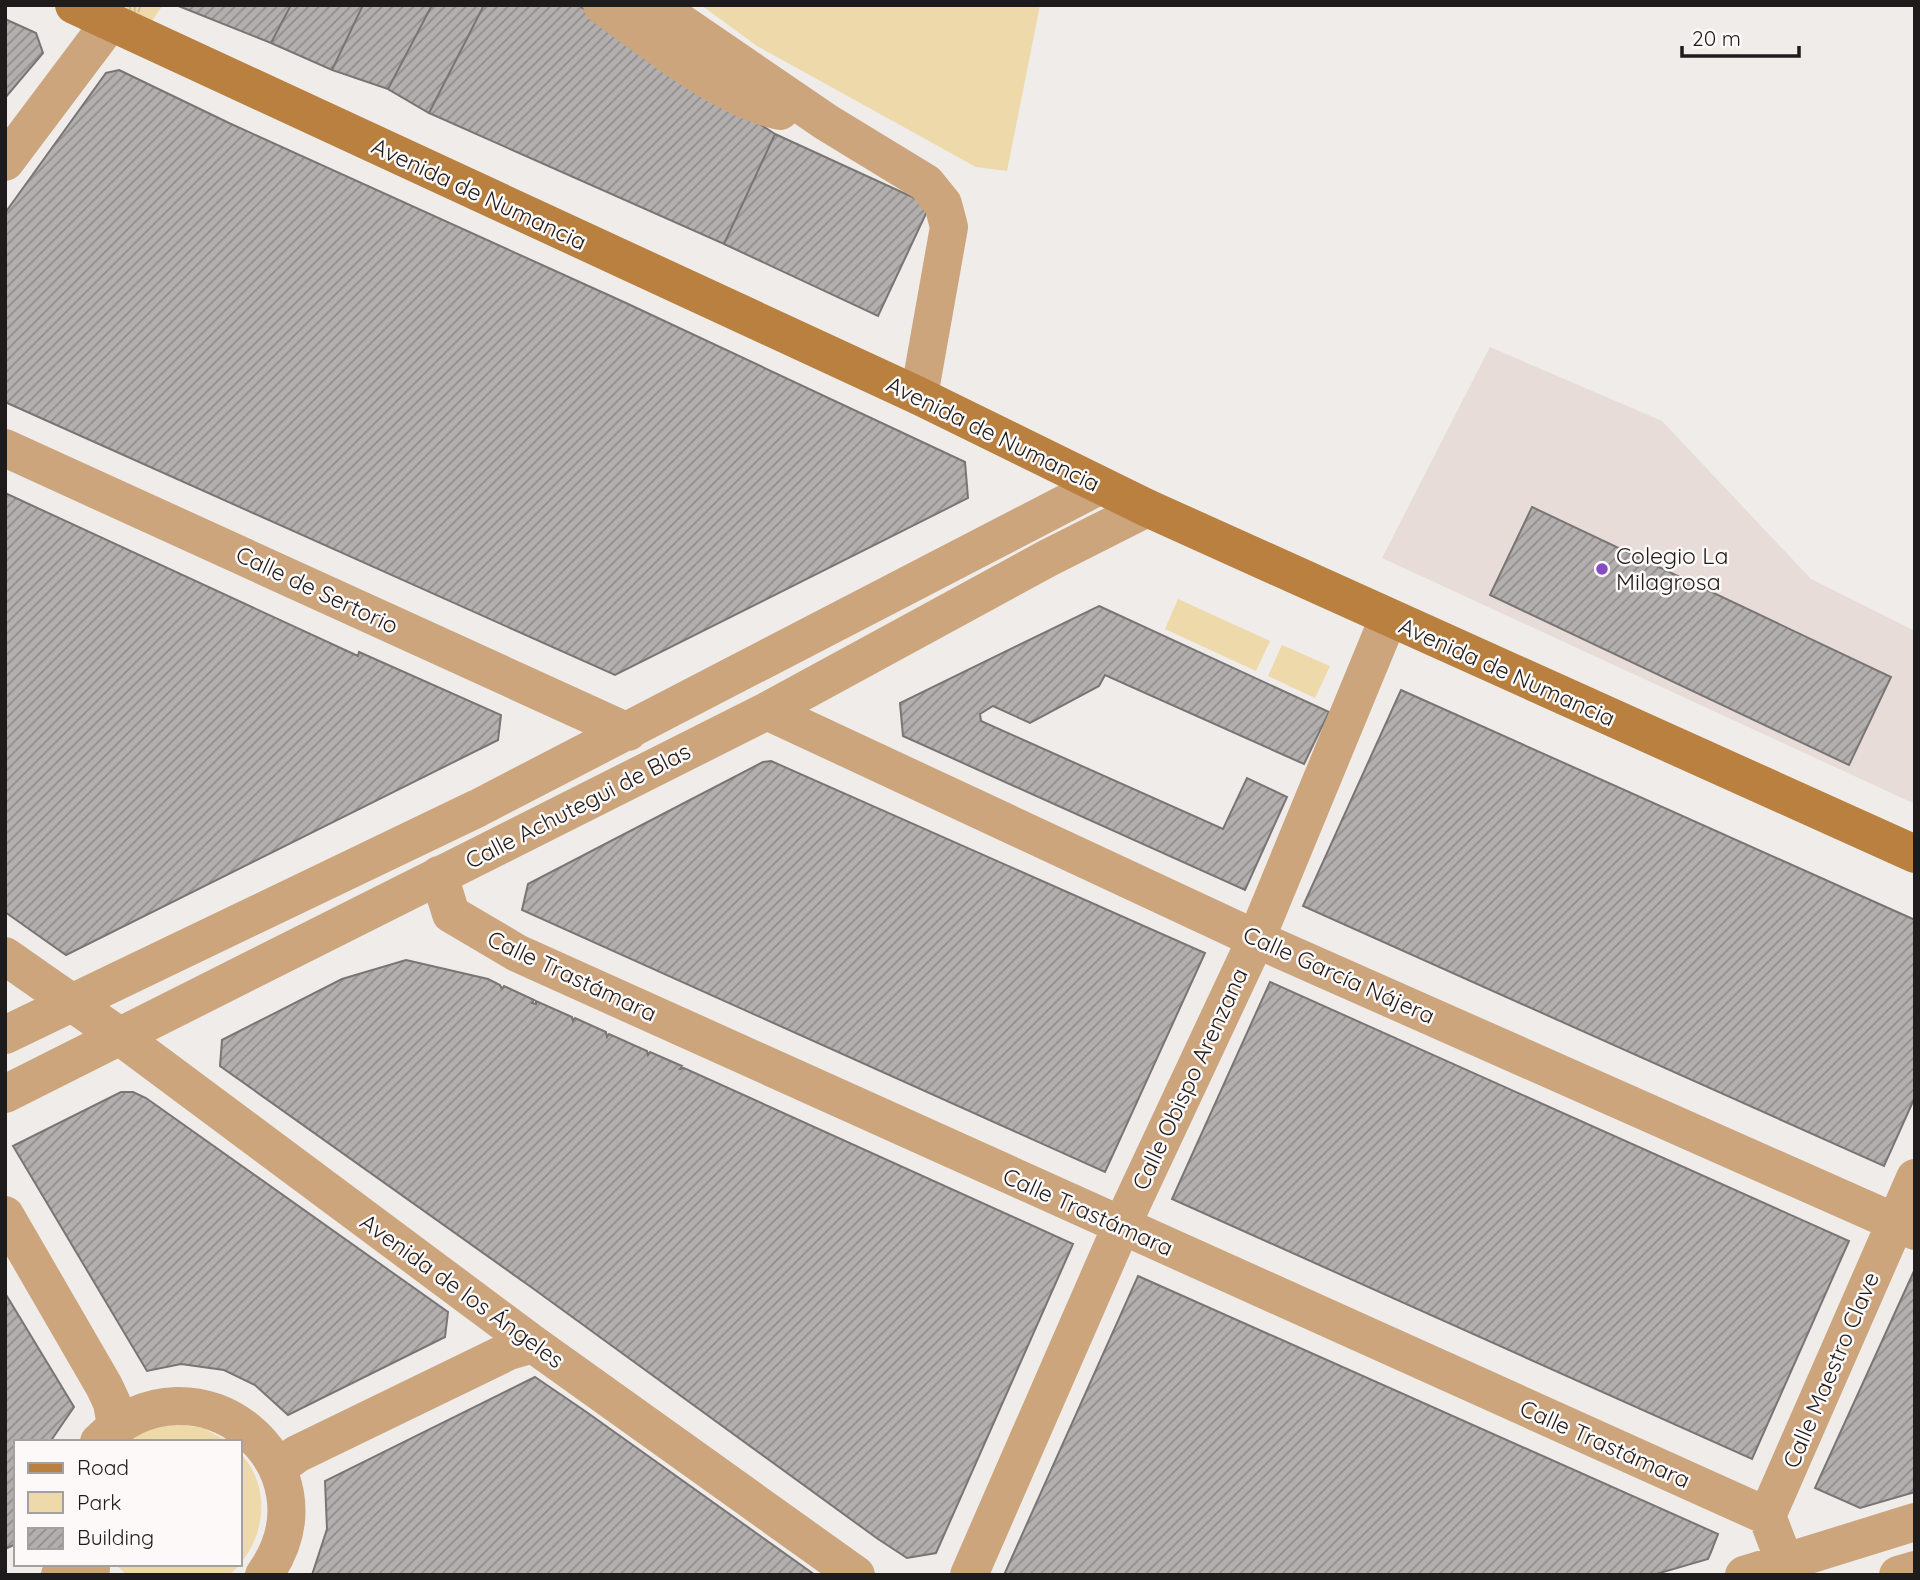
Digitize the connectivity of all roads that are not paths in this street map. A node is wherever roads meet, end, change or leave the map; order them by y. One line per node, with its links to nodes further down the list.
1 (74, 5): 4 (street, Avenida de Numancia)
2 (602, 5): 5 (street)
3 (655, 5): 5 (street)
4 (111, 21): 6 (street); 7 (street, Avenida de Numancia)
5 (826, 122): 7 (street)
6 (5, 162)
7 (919, 397): 9 (street, Avenida de Numancia)
8 (5, 448): 13 (street, Calle de Sertorio)
9 (1099, 486): 10 (street, Avenida de Numancia); 13 (street, Calle Achutegui de Blas)
10 (1147, 508): 11 (street, Avenida de Numancia); 12 (street, Calle Achutegui de Blas)
11 (1388, 619): 14 (street, Avenida de Numancia); 16 (street, Calle Obispo Arenzana)
12 (767, 711): 15 (street, Calle Achutegui de Blas); 16 (street, Calle García Nájera)
13 (628, 732): 18 (street, Calle Achutegui de Blas)
14 (1915, 854)
15 (439, 875): 20 (street, Calle Achutegui de Blas); 24 (street, Calle Trastámara)
16 (1256, 939): 24 (street, Calle Obispo Arenzana); 25 (street, Calle García Nájera)
17 (5, 956): 18 (street, Avenida de los Ángeles)
18 (72, 1002): 19 (street, Calle Achutegui de Blas); 20 (street, Avenida de los Ángeles)
19 (5, 1035)
20 (118, 1035): 21 (street, Calle Achutegui de Blas); 26 (street, Avenida de los Ángeles)
21 (5, 1094)
22 (1915, 1178): 25 (street, Calle Maestro Clave)
23 (5, 1215): 27 (street)
24 (1121, 1227): 29 (street, Calle Trastámara); 35 (street, Calle Obispo Arenzana)
25 (1905, 1227): 29 (street, Calle Maestro Clave)
26 (533, 1344): 28 (street); 34 (street, Avenida de los Ángeles)
27 (108, 1433): 28 (street)
28 (278, 1468): 33 (street)
29 (1767, 1516): 31 (street)
30 (1915, 1522): 31 (street)
31 (1785, 1563): 36 (street)
32 (1915, 1570): 37 (street)
33 (264, 1575)
34 (856, 1575)
35 (968, 1575)
36 (1744, 1575)
37 (1898, 1575)

